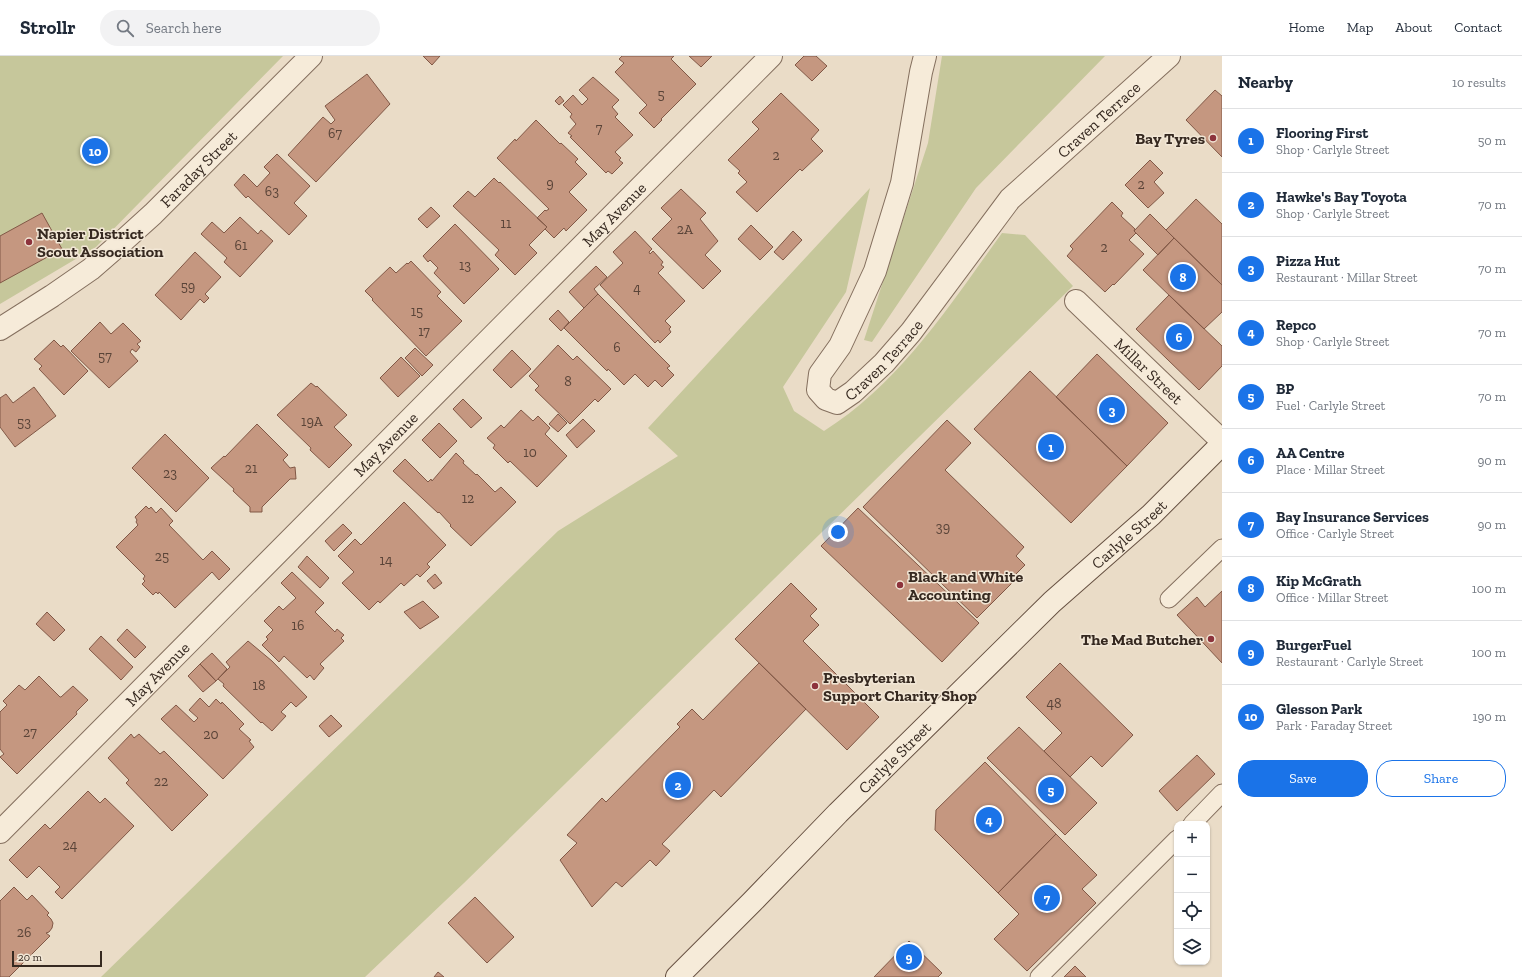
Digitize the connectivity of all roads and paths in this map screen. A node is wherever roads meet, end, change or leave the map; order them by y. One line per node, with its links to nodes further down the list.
1 (311, 56): 6 (street, Faraday Street)
2 (771, 56): 13 (street, May Avenue)
3 (925, 56): 4 (street, Craven Terrace)
4 (1169, 56)
5 (1076, 301): 7 (street, Millar Street)
6 (0, 329)
7 (1222, 441)
8 (1222, 444): 15 (street, Carlyle Street)
9 (1222, 548): 10 (lane)
10 (1169, 599)
11 (1222, 793): 12 (lane)
12 (1195, 821)
13 (0, 832)
14 (1174, 842): 16 (lane)
15 (677, 977)
16 (1040, 977)

